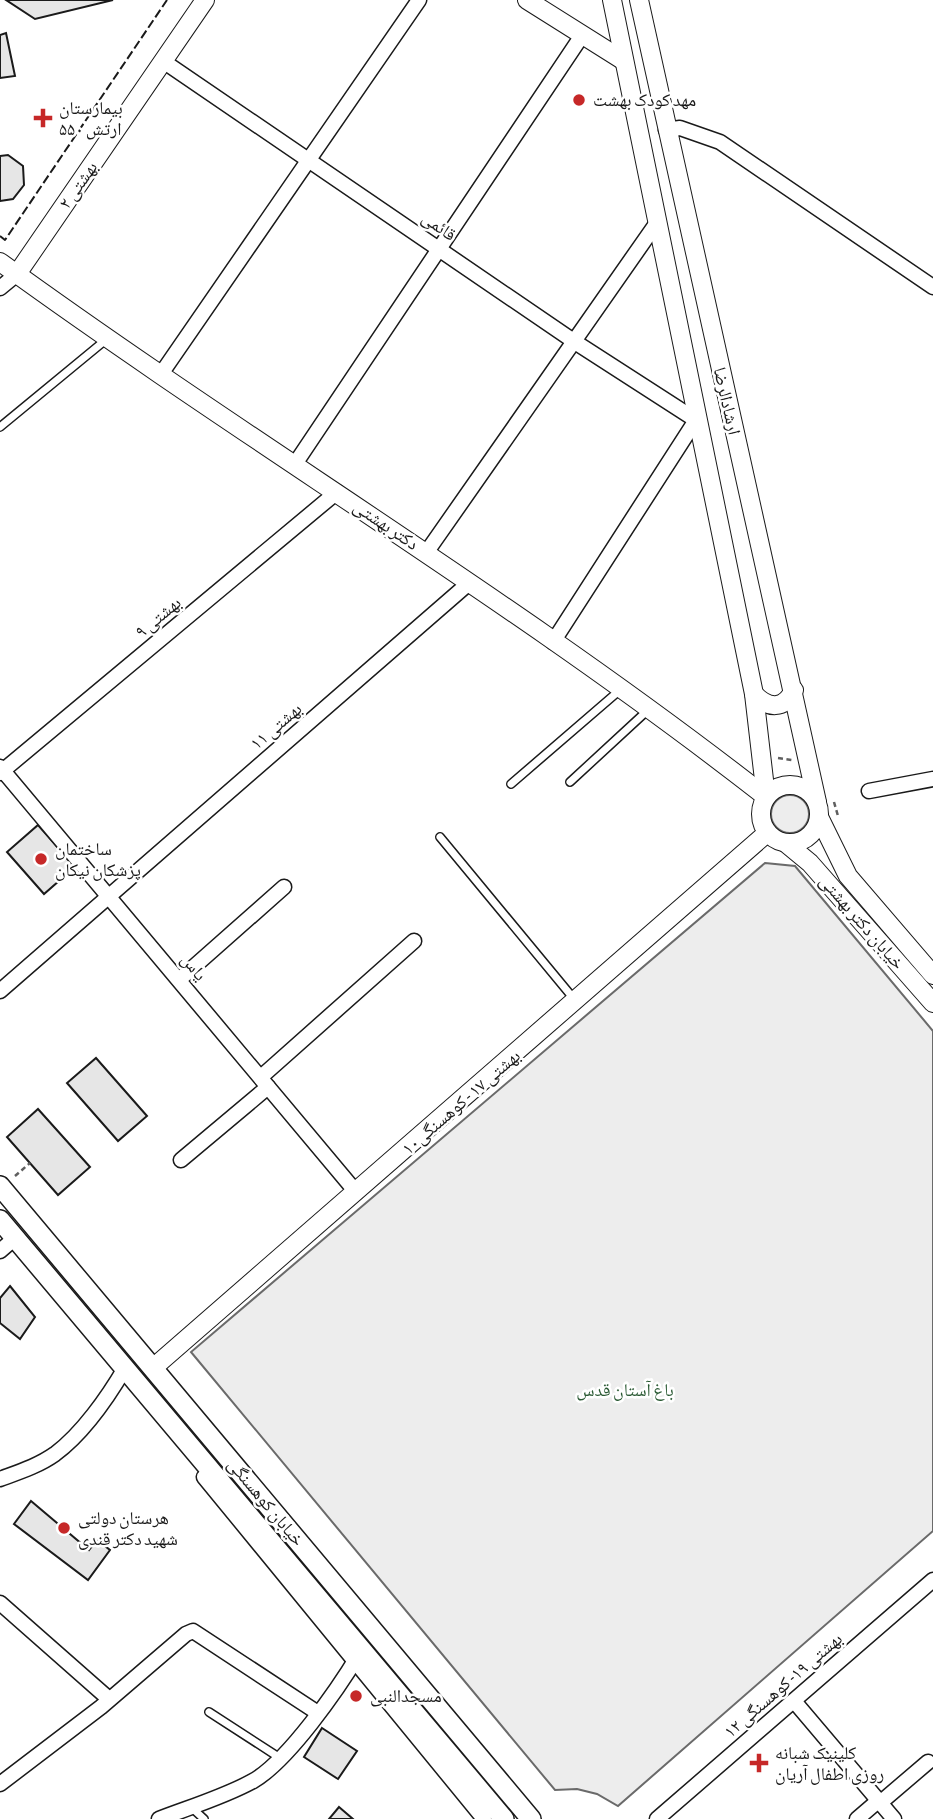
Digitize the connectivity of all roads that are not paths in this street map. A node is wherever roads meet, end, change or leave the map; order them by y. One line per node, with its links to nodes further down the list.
1 (205, 0): 7 (street, بهشتی ۲)
2 (419, 0): 10 (street)
3 (527, 0): 6 (street)
4 (612, 0): 8 (street, ارشادالرضا)
5 (639, 0): 9 (street, ارشادالرضا)
6 (581, 37): 8 (street); 12 (street)
7 (163, 61): 10 (street, قائمی); 14 (street, بهشتی ۲)
8 (624, 61): 11 (street, ارشادالرضا)
9 (666, 130): 15 (street); 28 (street, ارشادالرضا)
10 (309, 160): 12 (street, قائمی); 19 (street)
11 (656, 224): 18 (street); 20 (street, ارشادالرضا)
12 (439, 249): 18 (street, قائمی); 22 (street)
13 (0, 262): 14 (street, دکتر بهشتی)
14 (17, 274): 16 (street); 17 (street, دکتر بهشتی)
15 (933, 287)
16 (0, 288)
17 (108, 338): 19 (street, دکتر بهشتی); 21 (lane)
18 (575, 342): 20 (street, قائمی); 24 (street)
19 (160, 374): 22 (street, دکتر بهشتی)
20 (696, 420): 26 (street); 29 (street, ارشادالرضا)
21 (0, 427)
22 (295, 464): 23 (street, دکتر بهشتی)
23 (337, 492): 24 (street, دکتر بهشتی); 31 (street, بهشتی ۹)
24 (426, 553): 25 (street, دکتر بهشتی)
25 (469, 583): 26 (street, دکتر بهشتی); 42 (street, بهشتی ۱۱)
26 (553, 642): 27 (street, دکتر بهشتی)
27 (621, 690): 30 (street, دکتر بهشتی); 34 (lane)
28 (794, 690): 29 (street); 37 (street, ارشادالرضا)
29 (754, 694): 36 (street, ارشادالرضا)
30 (649, 709): 33 (lane); 36 (street, دکتر بهشتی)
31 (1, 770): 42 (street, یاس)
32 (933, 779): 35 (street)
33 (570, 782)
34 (511, 784)
35 (869, 791)
36 (766, 797): 37 (street); 38 (street)
37 (818, 809): 40 (street); 44 (street, خیابان دکتر بهشتی)
38 (767, 833): 40 (street); 47 (street, بهشتی ۱۷ - کوهسنگی۱۰)
39 (440, 837): 47 (lane)
40 (787, 844): 48 (street, خیابان دکتر بهشتی)
41 (284, 887): 45 (street)
42 (109, 897): 45 (street, یاس); 46 (street, بهشتی ۱۱)
43 (414, 941): 49 (street)
44 (933, 975)
45 (180, 979): 49 (street, یاس)
46 (0, 991)
47 (577, 1002): 52 (street, بهشتی ۱۷ - کوهسنگی۱۰)
48 (933, 1003)
49 (264, 1082): 50 (street); 52 (street, یاس)
50 (181, 1160)
51 (1, 1186): 56 (main road, خیابان کوهسنگی)
52 (356, 1192): 56 (street, بهشتی ۱۷ - کوهسنگی۱۰)
53 (0, 1220): 54 (main road, خیابان کوهسنگی)
54 (15, 1238): 55 (street); 57 (main road, خیابان کوهسنگی)
55 (0, 1251)
56 (153, 1368): 75 (main road, خیابان کوهسنگی)
57 (123, 1372): 58 (street); 61 (main road, خیابان کوهسنگی)
58 (0, 1479)
59 (933, 1580): 63 (street, بهشتی ۱۹- کوهسنگی ۱۲)
60 (0, 1603): 62 (street)
61 (359, 1655): 65 (street); 73 (street); 74 (main road, خیابان کوهسنگی)
62 (109, 1699): 65 (street); 68 (street)
63 (794, 1701): 69 (street); 76 (street, بهشتی ۱۹- کوهسنگی ۱۲)
64 (209, 1712): 66 (lane)
65 (318, 1713): 66 (street)
66 (280, 1758): 70 (street)
67 (928, 1762): 69 (street)
68 (0, 1784)
69 (879, 1802): 77 (street); 78 (street)
70 (191, 1807): 71 (street); 72 (lane)
71 (159, 1819)
72 (204, 1819)
73 (484, 1819)
74 (505, 1819)
75 (531, 1819)
76 (657, 1819)
77 (858, 1819)
78 (894, 1819)

